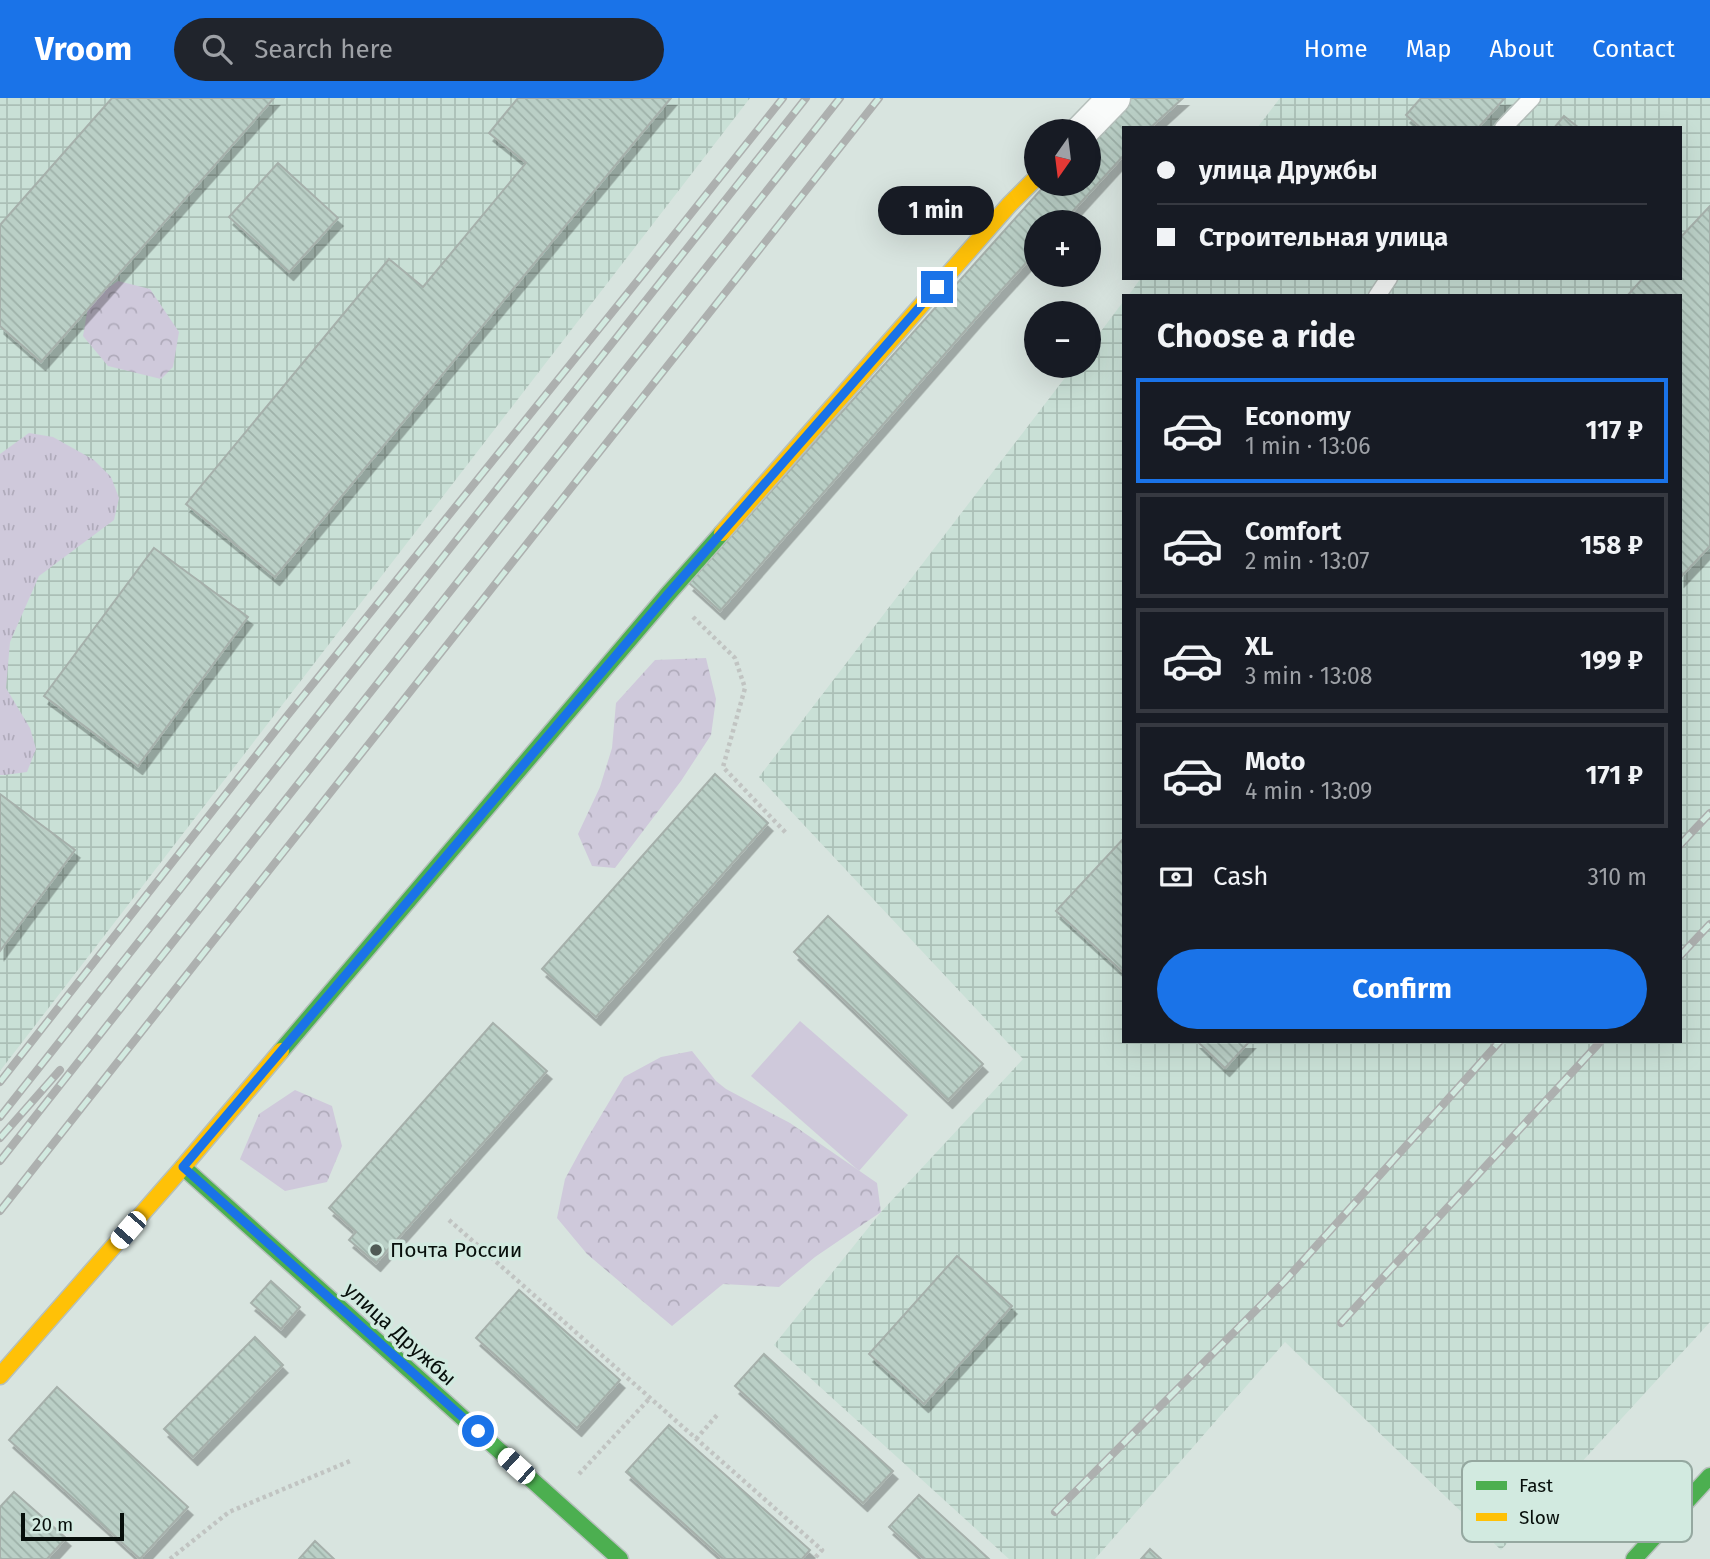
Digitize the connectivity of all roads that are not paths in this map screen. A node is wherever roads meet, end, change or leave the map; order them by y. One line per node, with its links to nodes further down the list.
1 (1114, 98): 3 (street)
2 (1532, 98): 4 (lane)
3 (1094, 119)
4 (1505, 126)
5 (1024, 190): 6 (street)
6 (183, 1167): 7 (street); 11 (street, улица Дружбы)
7 (0, 1377)
8 (1710, 1476): 9 (street)
9 (1692, 1496)
10 (1650, 1542): 12 (street)
11 (620, 1559)
12 (1634, 1559)

